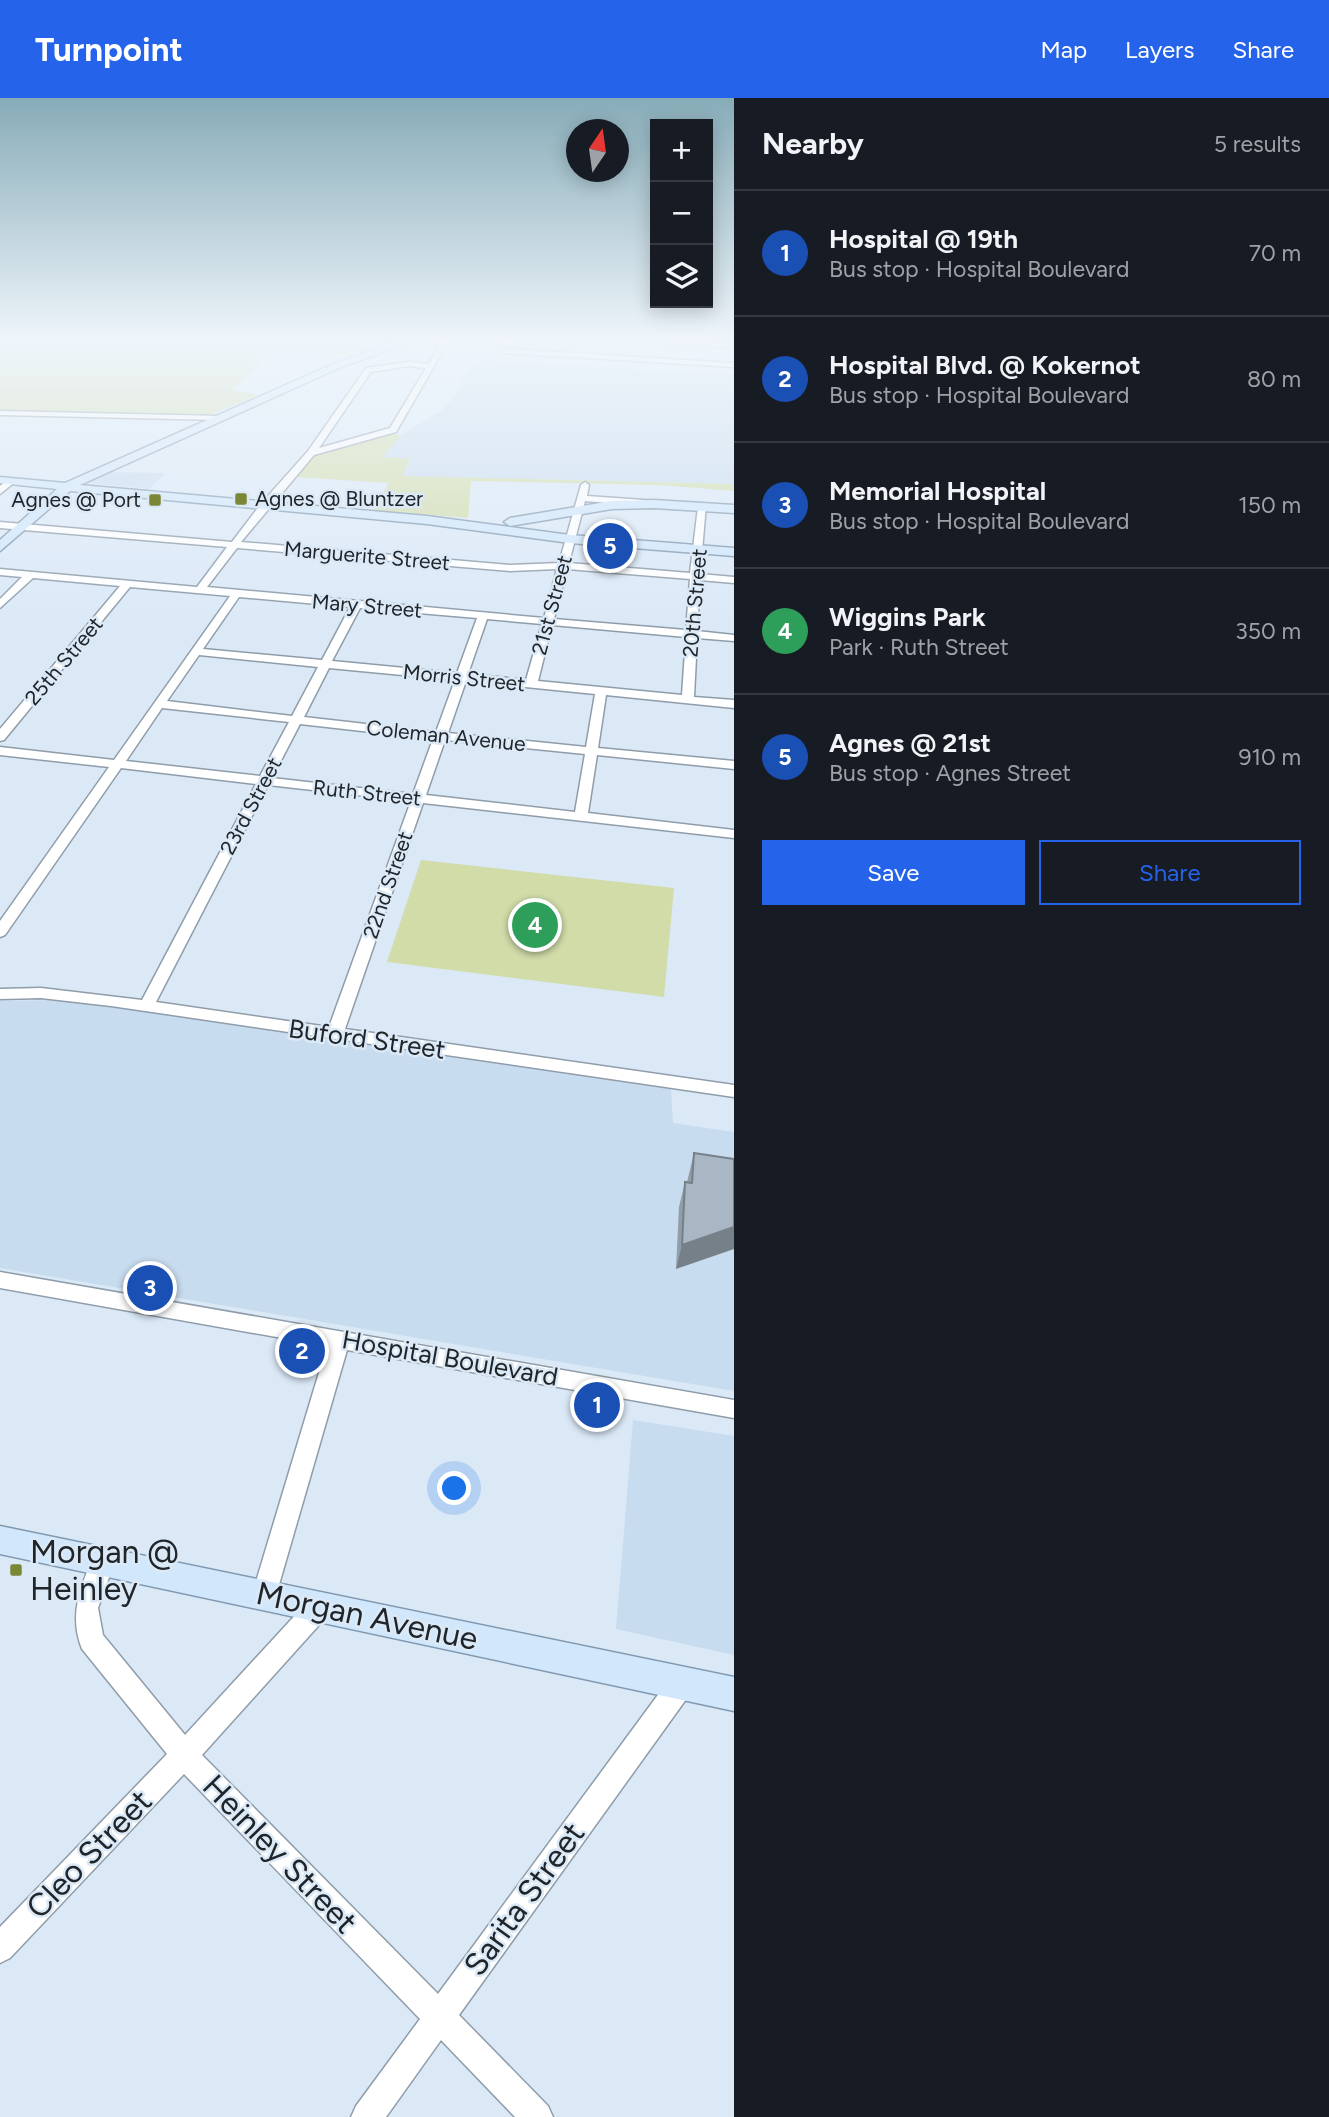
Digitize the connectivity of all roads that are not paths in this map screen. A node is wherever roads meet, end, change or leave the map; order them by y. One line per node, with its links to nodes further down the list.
1 (180, 436): 7 (main road)
2 (322, 436): 4 (street)
3 (371, 436): 4 (street)
4 (310, 453): 11 (street)
5 (6, 481): 7 (main road); 8 (street)
6 (585, 485): 9 (street, 21st Street)
7 (68, 486): 11 (main road); 17 (main road)
8 (0, 491)
9 (581, 498): 10 (street); 14 (street, 21st Street)
10 (654, 503): 12 (main road); 14 (main road)
11 (263, 507): 15 (main road); 19 (street)
12 (703, 507): 13 (main road); 21 (street, 20th Street)
13 (734, 509)
14 (576, 510): 15 (main road); 18 (street, 21st Street)
15 (427, 520): 18 (main road)
16 (0, 525): 17 (street, Marguerite Street)
17 (22, 527): 19 (street, Marguerite Street); 20 (main road)
18 (570, 539): 21 (main road); 23 (street, 21st Street)
19 (235, 545): 23 (street, Marguerite Street); 29 (street)
20 (0, 547)
21 (699, 549): 22 (main road); 26 (street, 20th Street)
22 (734, 552)
23 (563, 566): 26 (street, Marguerite Street); 34 (street, 21st Street)
24 (0, 572): 25 (street, Mary Street)
25 (30, 575): 28 (street, Mary Street); 31 (street)
26 (695, 576): 27 (street, Marguerite Street); 35 (street, 20th Street)
27 (734, 580)
28 (127, 584): 29 (street, Mary Street); 47 (street, 25th Street)
29 (199, 591): 30 (street, Mary Street)
30 (236, 594): 32 (street, Mary Street); 37 (street)
31 (0, 605)
32 (356, 605): 33 (street, Mary Street); 38 (street, 23rd Street)
33 (483, 617): 34 (street, Mary Street); 39 (street, 22nd Street)
34 (547, 622): 35 (street, Mary Street); 40 (street, 21st Street)
35 (692, 635): 36 (street, Mary Street); 42 (street, 20th Street)
36 (734, 638)
37 (194, 651): 38 (street, Morris Street); 43 (street)
38 (327, 664): 39 (street, Morris Street); 45 (street, 23rd Street)
39 (462, 677): 40 (street, Morris Street); 46 (street, 22nd Street)
40 (531, 684): 41 (street, Morris Street)
41 (601, 691): 42 (street, Morris Street); 48 (street)
42 (688, 700): 44 (street, Morris Street)
43 (158, 704): 45 (street, Coleman Avenue); 50 (street)
44 (734, 704)
45 (296, 720): 46 (street, Coleman Avenue); 52 (street, 23rd Street)
46 (441, 736): 48 (street, Coleman Avenue); 53 (street, 22nd Street)
47 (0, 737)
48 (593, 750): 51 (street, Coleman Avenue); 54 (street)
49 (0, 751): 50 (street, Ruth Street)
50 (116, 764): 52 (street, Ruth Street); 56 (street)
51 (734, 765)
52 (264, 781): 53 (street, Ruth Street); 58 (street, 23rd Street)
53 (419, 799): 54 (street, Ruth Street); 59 (street, 22nd Street)
54 (581, 817): 55 (street, Ruth Street)
55 (734, 834)
56 (0, 932)
57 (0, 994): 58 (street, Buford Street)
58 (146, 1007): 59 (street, Buford Street)
59 (335, 1034): 60 (street, Buford Street)
60 (734, 1091)
61 (0, 1280): 62 (street, Hospital Boulevard)
62 (340, 1338): 63 (street, Hospital Boulevard); 66 (street)
63 (734, 1409)
64 (0, 1540): 65 (main road, Morgan Avenue)
65 (103, 1561): 66 (main road, Morgan Avenue); 70 (street, Heinley Street)
66 (264, 1595): 67 (main road, Morgan Avenue)
67 (320, 1606): 68 (main road, Morgan Avenue); 70 (street, Cleo Street)
68 (683, 1682): 69 (main road, Morgan Avenue); 72 (street, Sarita Street)
69 (734, 1693)
70 (184, 1755): 71 (street, Cleo Street); 72 (street, Heinley Street)
71 (0, 1948)
72 (438, 2017): 73 (street, Sarita Street); 74 (street, Heinley Street)
73 (367, 2117)
74 (537, 2117)

